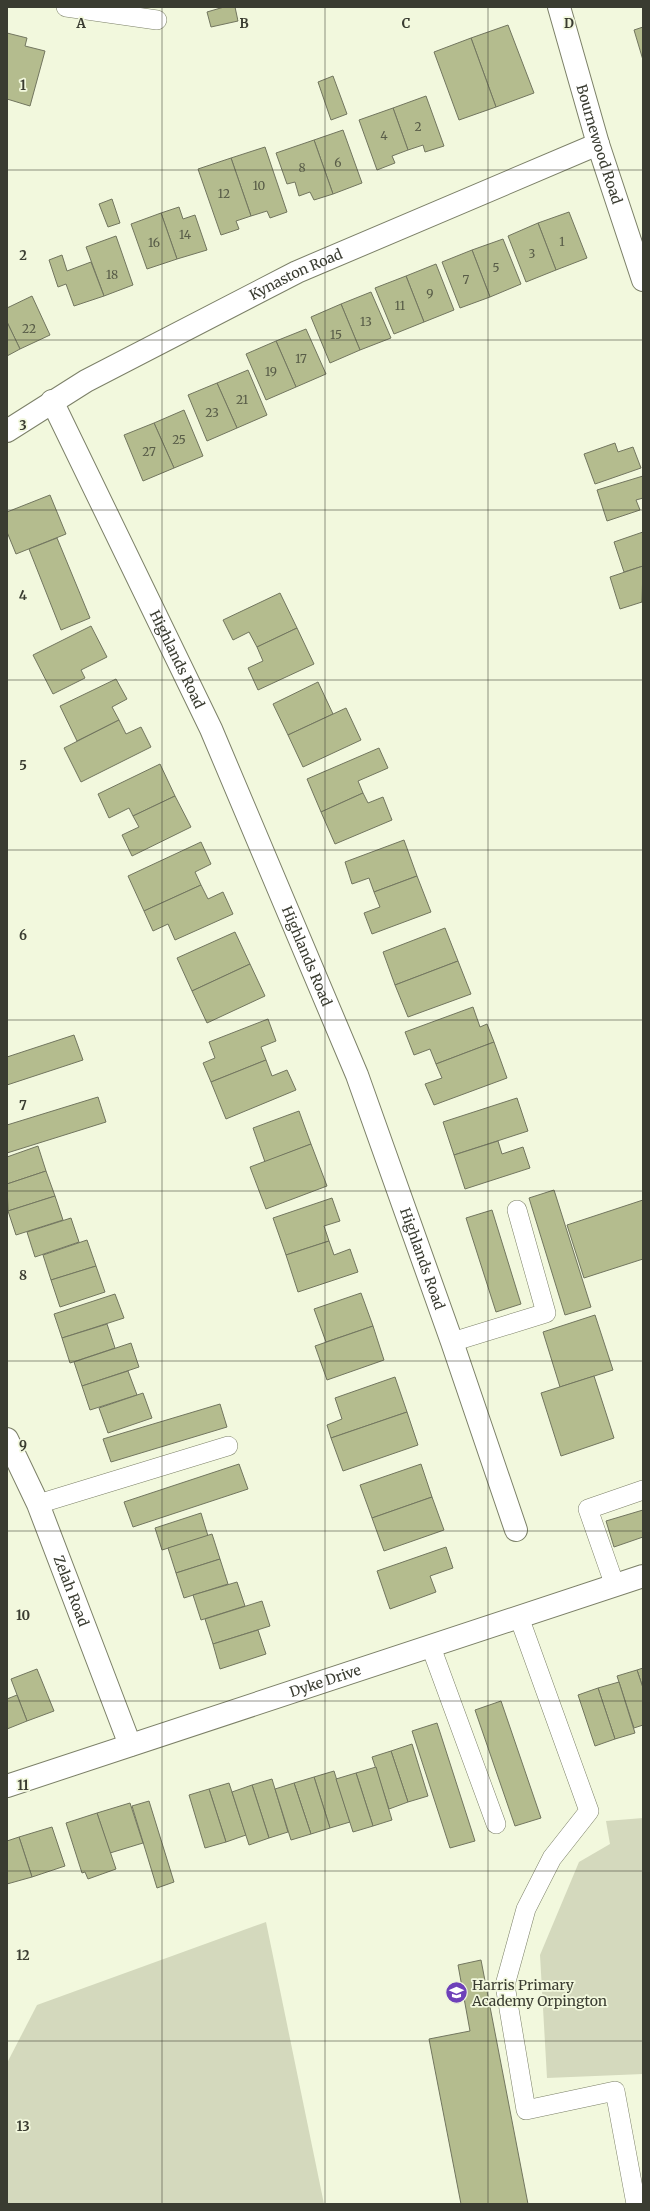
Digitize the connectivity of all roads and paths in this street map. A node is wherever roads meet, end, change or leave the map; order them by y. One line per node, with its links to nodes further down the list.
1 (66, 7): 3 (lane)
2 (559, 7): 4 (street, Bournewood Road)
3 (157, 20)
4 (598, 144): 5 (street, Bournewood Road); 6 (street, Kynaston Road)
5 (643, 280)
6 (52, 401): 7 (street, Kynaston Road); 9 (street, Highlands Road)
7 (7, 431)
8 (517, 1210): 9 (lane)
9 (452, 1342): 14 (street, Highlands Road)
10 (7, 1439): 13 (street, Zelah Road)
11 (228, 1446): 13 (lane)
12 (643, 1490): 16 (lane)
13 (38, 1504): 19 (street, Zelah Road)
14 (516, 1530)
15 (643, 1576): 16 (street, Dyke Drive)
16 (615, 1586): 17 (street, Dyke Drive)
17 (519, 1618): 18 (street, Dyke Drive); 22 (lane)
18 (431, 1647): 19 (street, Dyke Drive); 21 (lane)
19 (130, 1745): 20 (street, Dyke Drive)
20 (7, 1786)
21 (496, 1824)
22 (636, 2204)

